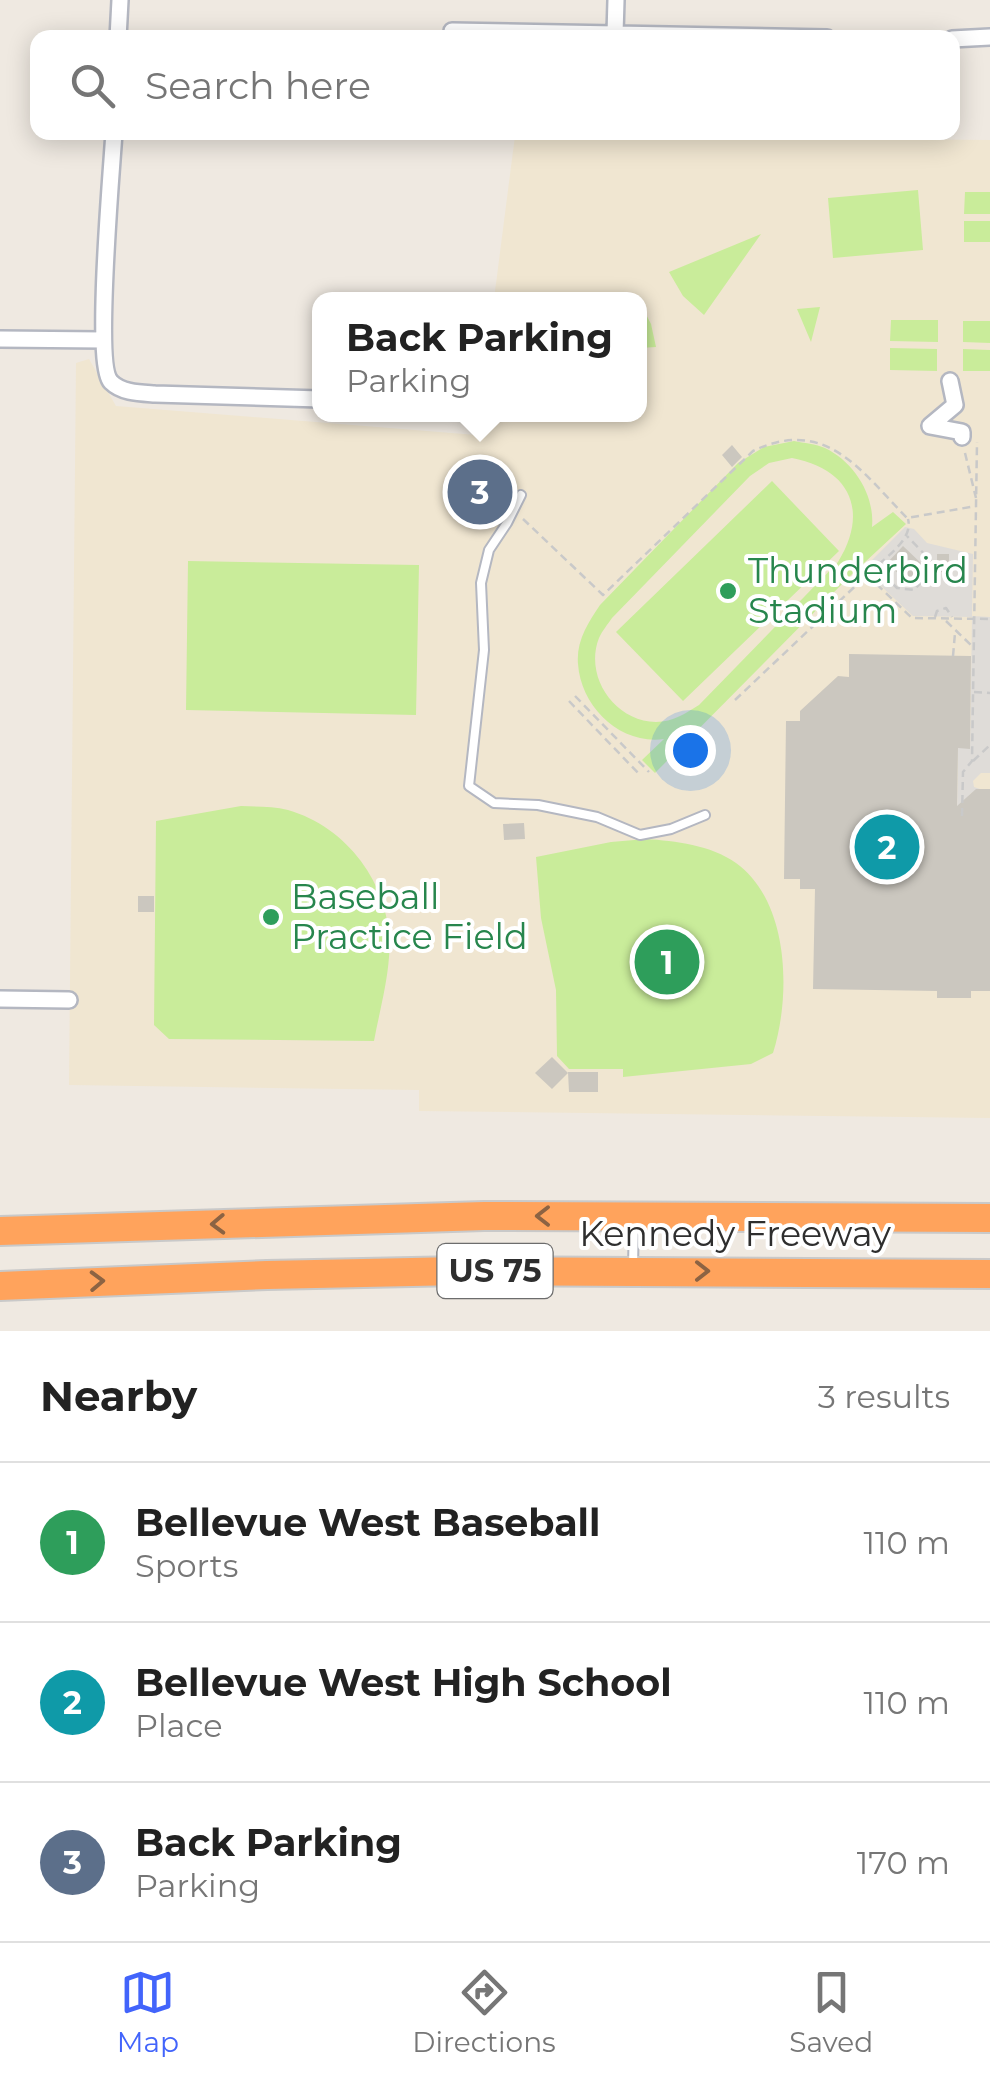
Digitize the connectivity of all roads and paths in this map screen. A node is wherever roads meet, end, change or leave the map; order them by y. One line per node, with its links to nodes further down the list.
1 (120, 0): 3 (street)
2 (616, 0): 4 (street)
3 (118, 30)
4 (615, 30)
5 (960, 38): 6 (street)
6 (990, 38)
7 (114, 140): 9 (street)
8 (0, 339): 9 (street)
9 (102, 340): 11 (street)
10 (950, 381): 12 (street)
11 (312, 399)
12 (970, 439): 14 (path); 14 (path)
13 (520, 495): 15 (lane)
14 (976, 502): 16 (path); 23 (path)
15 (513, 510): 16 (path); 37 (lane)
16 (907, 518): 17 (path)
17 (907, 536): 18 (path); 18 (path)
18 (876, 566): 19 (path)
19 (866, 575): 20 (path); 31 (path)
20 (935, 618): 21 (path); 22 (path)
21 (944, 618): 22 (path); 25 (path)
22 (952, 618): 23 (path)
23 (974, 619): 24 (path); 26 (path)
24 (990, 619)
25 (956, 630): 26 (path); 27 (path)
26 (974, 646): 28 (path)
27 (953, 656)
28 (973, 692): 29 (path); 34 (path)
29 (990, 692)
30 (574, 696): 35 (path)
31 (734, 700)
32 (569, 701): 36 (path)
33 (990, 744): 34 (path)
34 (972, 761): 38 (path)
35 (649, 772)
36 (642, 776)
37 (705, 815)
38 (962, 816)
39 (0, 999): 40 (street)
40 (69, 1000)
41 (634, 1217): 42 (highway, Kennedy Freeway / US 75); 43 (highway, Kennedy Freeway / US 75, one-way to 43); 44 (lane)
42 (990, 1218)
43 (0, 1231)
44 (633, 1271): 45 (highway, Kennedy Freeway / US 75, one-way to 45); 46 (highway, Kennedy Freeway / US 75, one-way to 44)
45 (990, 1274)
46 (0, 1286)

